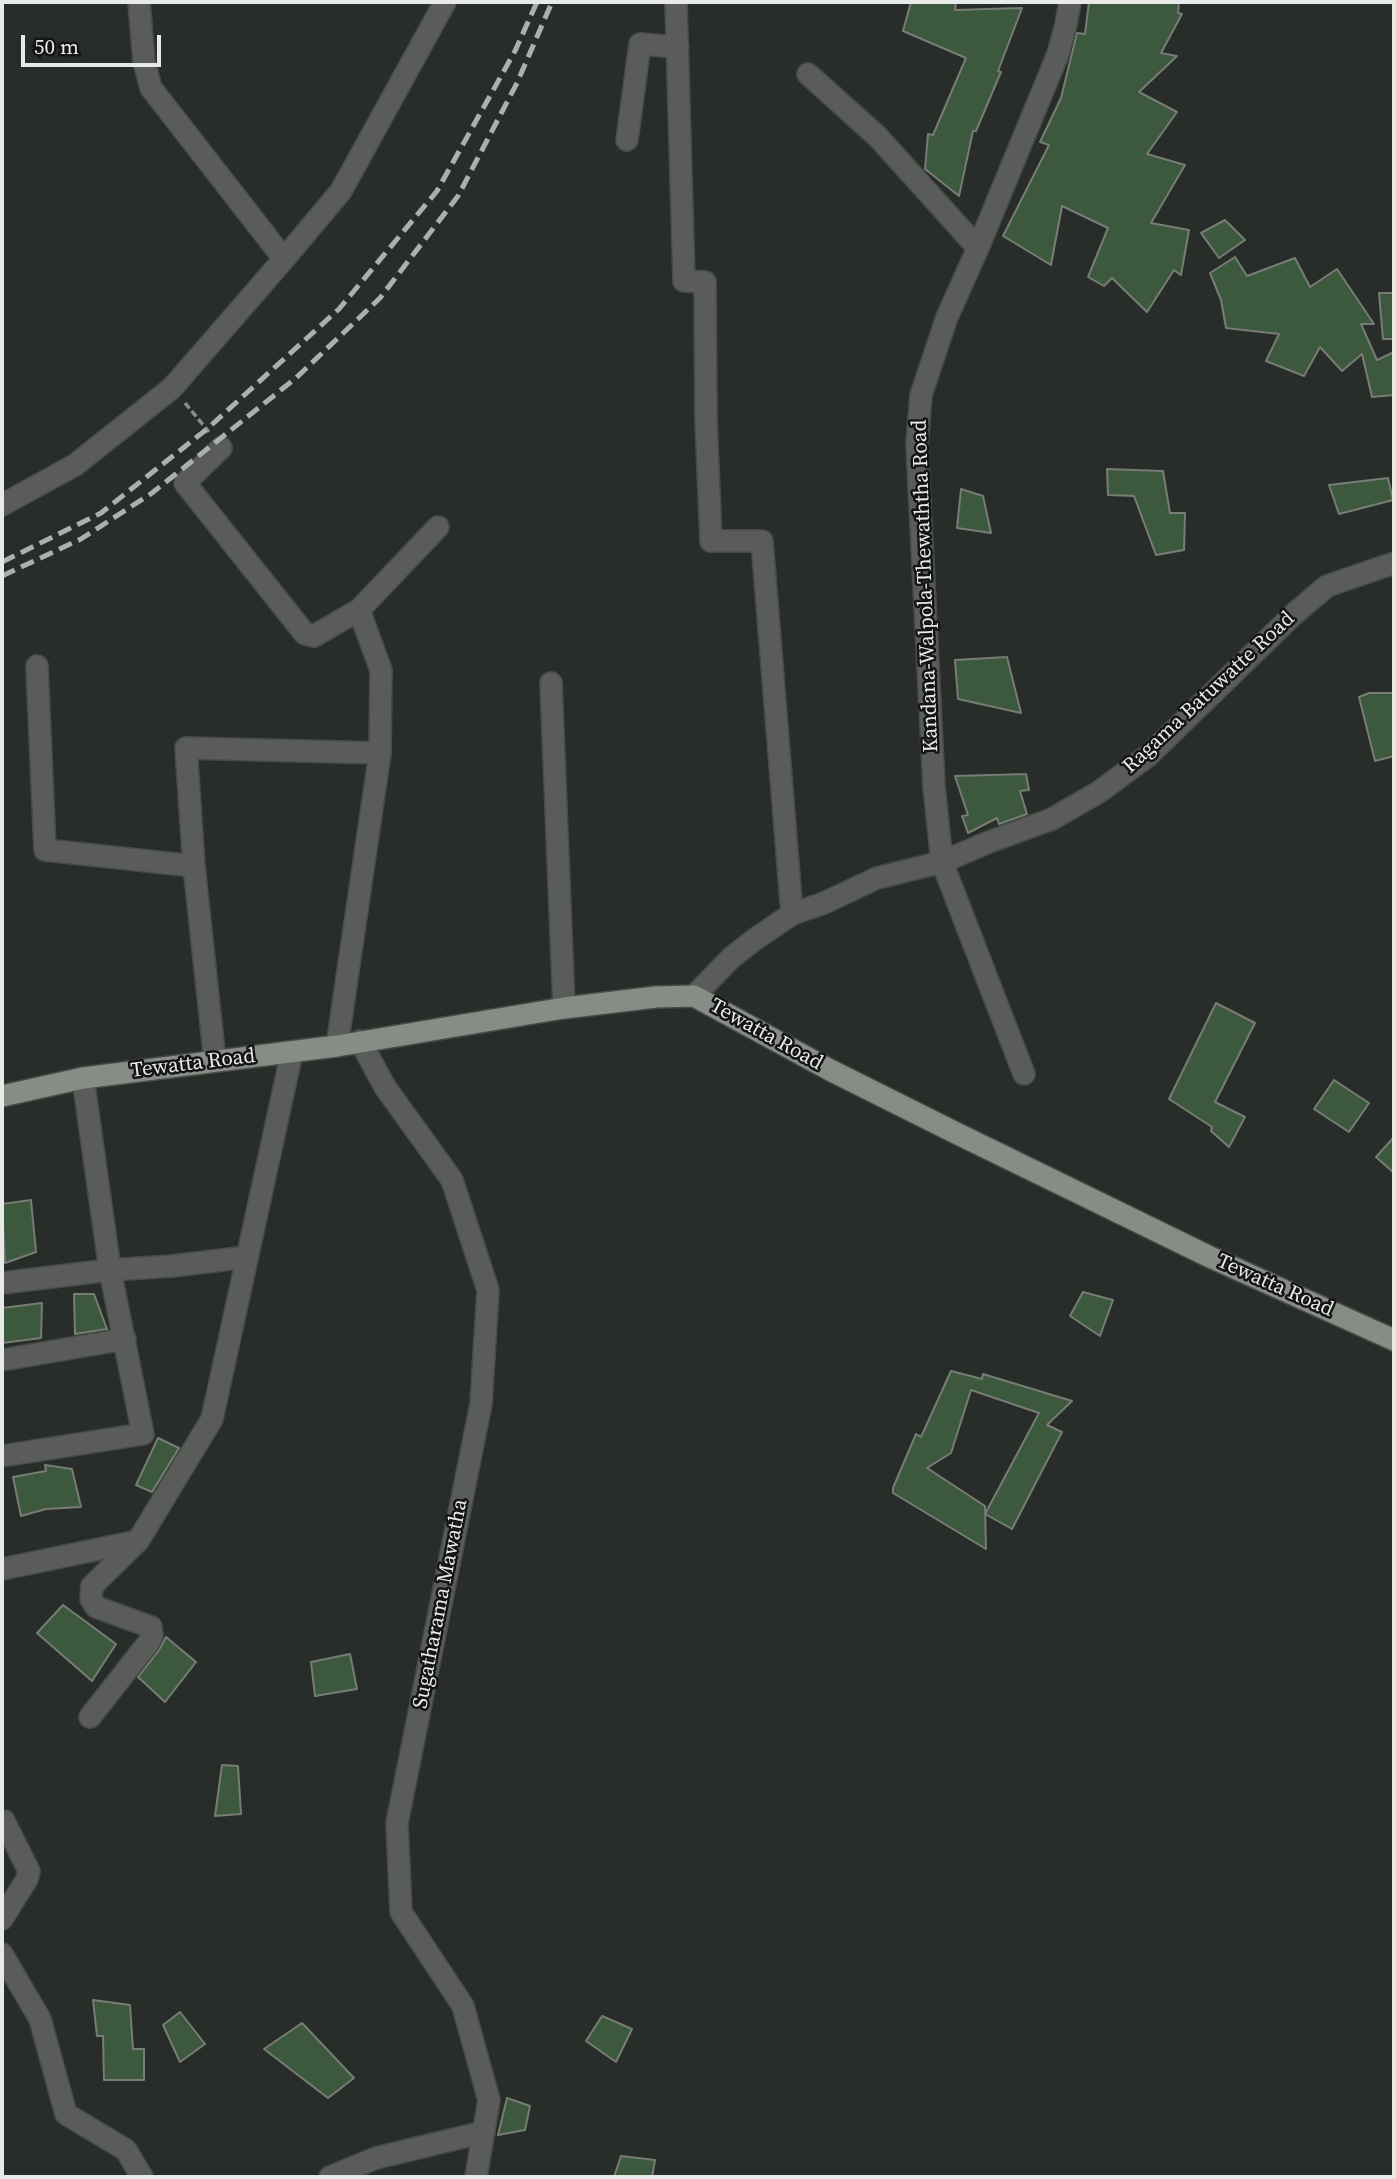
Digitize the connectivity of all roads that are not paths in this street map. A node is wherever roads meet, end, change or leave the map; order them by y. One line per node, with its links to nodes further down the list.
1 (139, 2): 9 (street)
2 (445, 2): 9 (street)
3 (676, 2): 5 (street)
4 (1070, 2): 8 (street, Kandana-Walpola-Thewaththa Road)
5 (678, 47): 7 (street); 20 (street)
6 (808, 74): 8 (street)
7 (627, 140)
8 (978, 248): 18 (street, Kandana-Walpola-Thewaththa Road)
9 (284, 259): 11 (street)
10 (221, 448): 14 (street)
11 (2, 505)
12 (438, 527): 14 (street)
13 (1394, 563): 18 (street, Ragama Batuwatte Road)
14 (359, 610): 17 (street)
15 (37, 666): 19 (street)
16 (551, 682): 22 (street)
17 (380, 753): 19 (street); 24 (street)
18 (942, 862): 20 (street, Ragama Batuwatte Road); 27 (street, Kandana-Walpola-Thewaththa Road)
19 (194, 866): 26 (street)
20 (792, 914): 21 (street, Ragama Batuwatte Road)
21 (694, 996): 22 (main road, Tewatta Road); 34 (main road, Tewatta Road)
22 (564, 1008): 23 (main road, Tewatta Road)
23 (360, 1041): 24 (main road, Tewatta Road); 43 (street, Sugatharama Mawatha)
24 (337, 1046): 25 (main road, Tewatta Road)
25 (292, 1052): 26 (main road, Tewatta Road); 30 (street)
26 (215, 1061): 28 (main road, Tewatta Road)
27 (1024, 1074)
28 (83, 1078): 29 (main road, Tewatta Road); 31 (street)
29 (2, 1096)
30 (247, 1257): 31 (street); 37 (street)
31 (110, 1270): 32 (street); 33 (street)
32 (2, 1283)
33 (125, 1339): 35 (street); 36 (street)
34 (1394, 1339)
35 (2, 1360)
36 (2, 1456)
37 (138, 1541): 38 (street); 39 (street)
38 (2, 1569)
39 (90, 1717)
40 (5, 1821): 41 (street)
41 (2, 1919)
42 (2, 1954): 44 (street)
43 (484, 2132): 45 (street); 46 (street, Sugatharama Mawatha)
44 (142, 2177)
45 (330, 2177)
46 (477, 2177)

